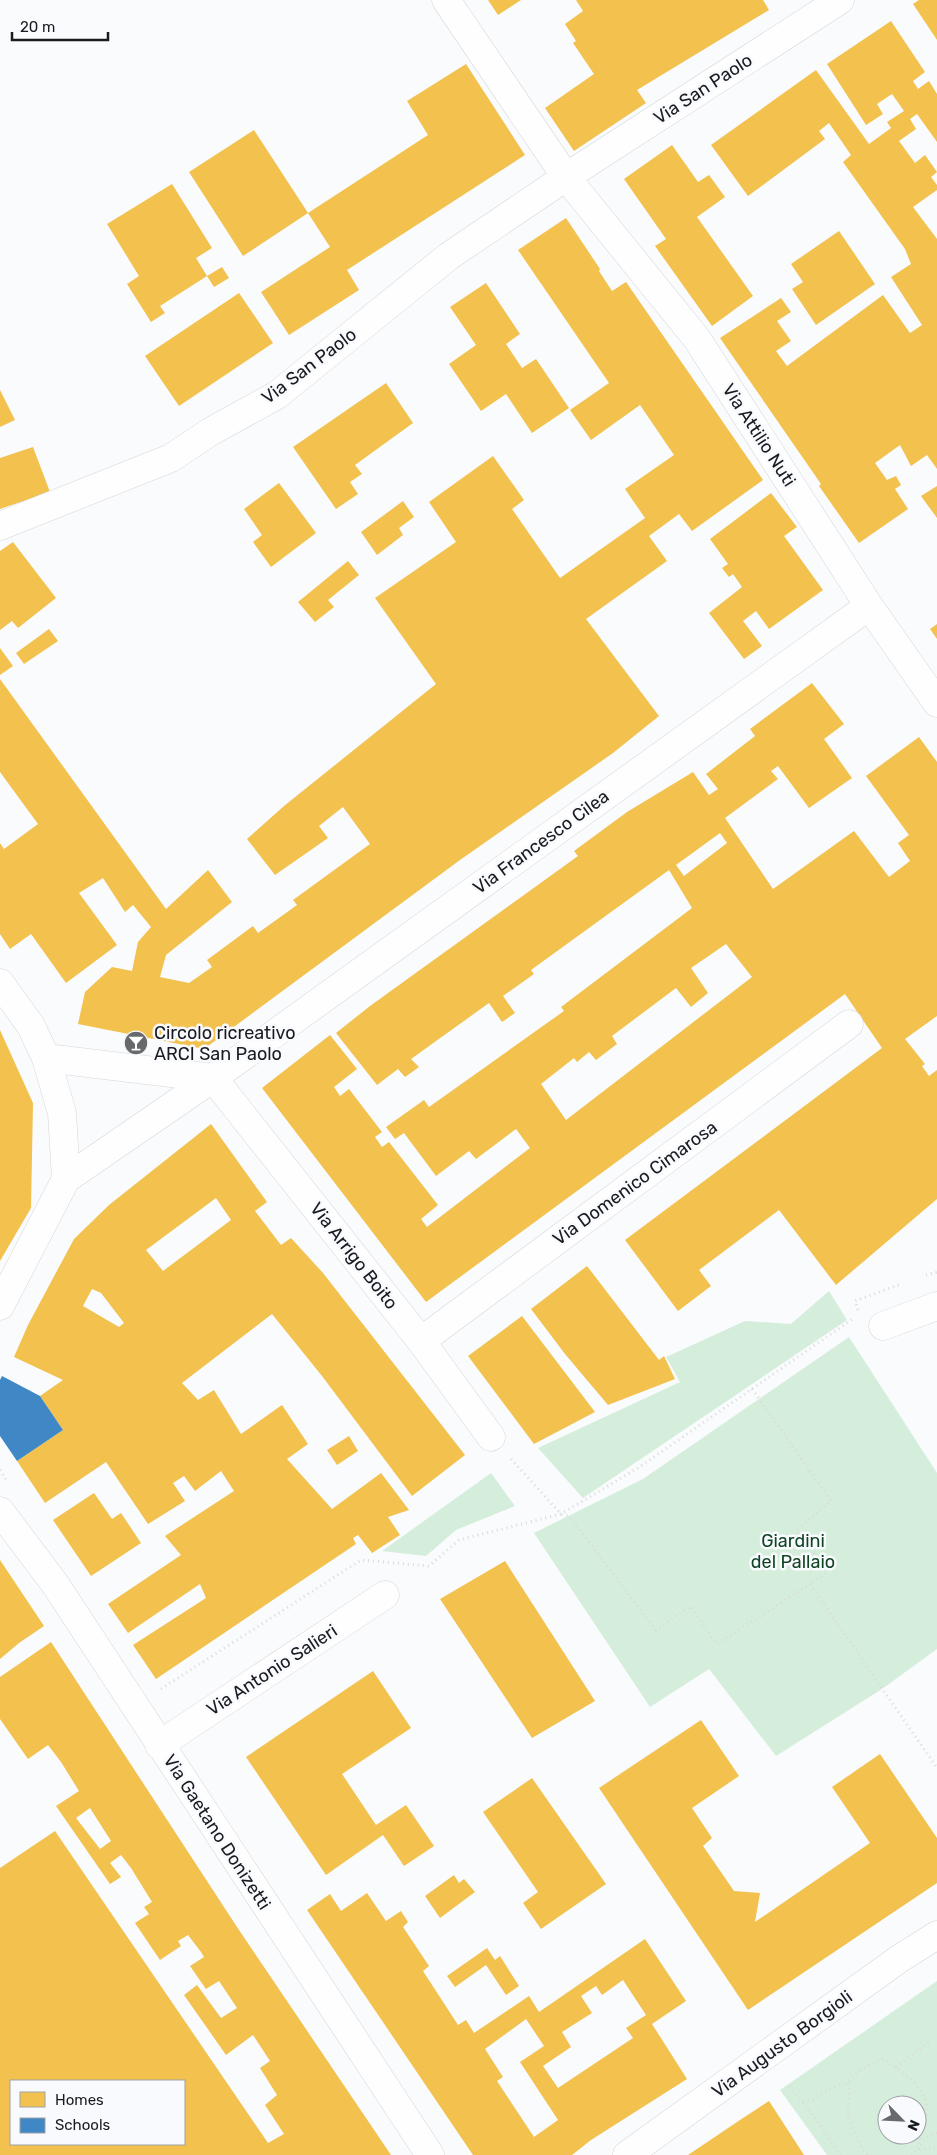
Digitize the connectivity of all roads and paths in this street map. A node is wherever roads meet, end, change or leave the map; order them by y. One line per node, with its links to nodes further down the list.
1 (446, 0): 3 (street)
2 (840, 0): 3 (street, Via San Paolo)
3 (566, 177): 4 (street, Via San Paolo); 5 (street, Via Attilio Nuti)
4 (0, 526)
5 (870, 606): 6 (street, Via Attilio Nuti); 10 (street, Via Francesco Cilea)
6 (937, 703)
7 (0, 983): 9 (street)
8 (849, 1024): 15 (street, Via Domenico Cimarosa)
9 (46, 1058): 10 (street); 11 (street)
10 (213, 1078): 11 (street, Via Francesco Cilea); 15 (street, Via Arrigo Boito)
11 (66, 1179): 12 (street)
12 (0, 1306)
13 (937, 1306): 14 (street)
14 (883, 1326): 16 (path)
15 (421, 1341): 17 (street, Via Arrigo Boito)
16 (752, 1389): 20 (path); 21 (path)
17 (491, 1437): 20 (path)
18 (0, 1470): 19 (path)
19 (5, 1499): 24 (street, Via Gaetano Donizetti)
20 (561, 1514): 21 (path); 23 (path)
21 (810, 1584): 25 (path)
22 (385, 1595): 24 (street, Via Antonio Salieri)
23 (160, 1690)
24 (160, 1744): 35 (street, Via Gaetano Donizetti)
25 (937, 1768)
26 (937, 1935): 36 (street, Via Augusto Borgioli)
27 (929, 2042): 28 (path)
28 (896, 2067): 29 (path); 34 (path)
29 (847, 2082): 31 (path); 38 (path)
30 (789, 2087): 31 (path)
31 (803, 2102): 37 (path)
32 (937, 2133): 34 (path)
33 (937, 2147): 34 (path)
34 (918, 2150): 39 (path)
35 (430, 2155)
36 (627, 2155)
37 (841, 2155)
38 (867, 2155)
39 (911, 2155)

